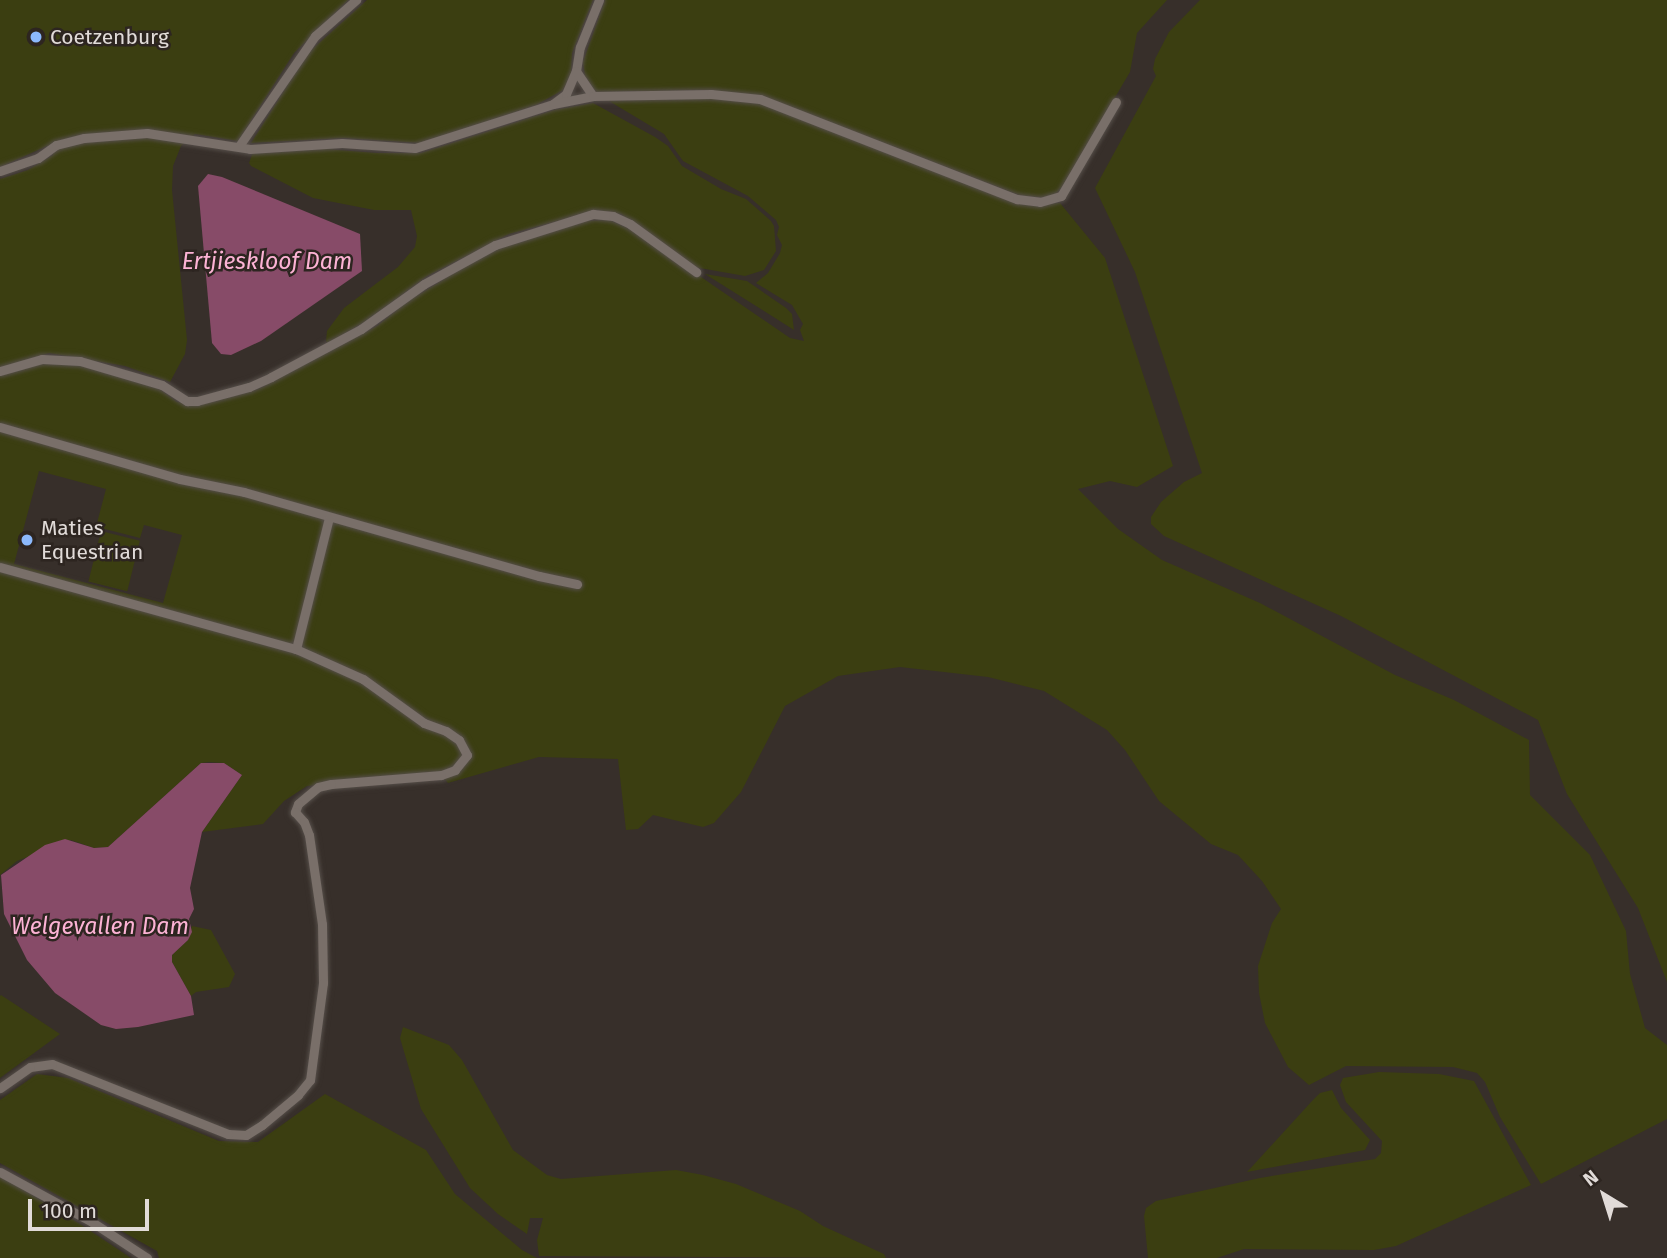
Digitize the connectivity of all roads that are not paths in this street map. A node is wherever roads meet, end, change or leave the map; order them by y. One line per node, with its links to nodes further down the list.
1 (356, 0): 7 (street)
2 (599, 0): 3 (street)
3 (576, 71): 4 (street); 6 (street)
4 (593, 96): 5 (street); 6 (street)
5 (1116, 102)
6 (553, 104): 7 (street)
7 (239, 146): 8 (street)
8 (0, 171)
9 (696, 272): 10 (street)
10 (0, 371)
11 (0, 426): 12 (street)
12 (330, 518): 14 (street); 15 (street)
13 (0, 567): 15 (street)
14 (577, 584)
15 (296, 649): 16 (street)
16 (0, 1088)
17 (0, 1172): 18 (street)
18 (148, 1258)

